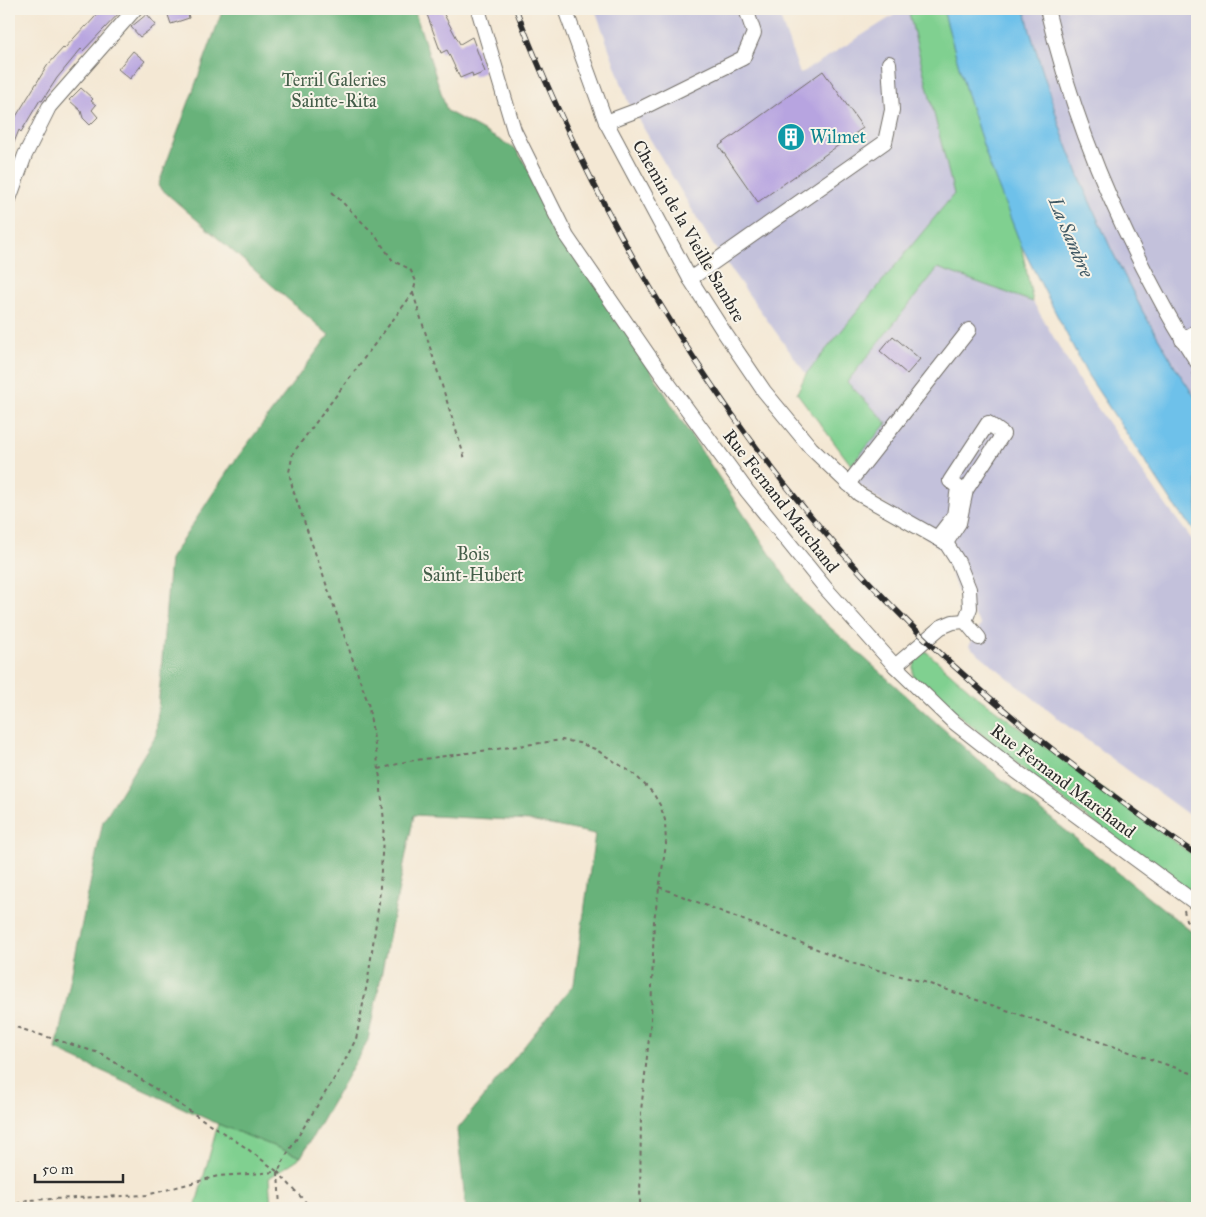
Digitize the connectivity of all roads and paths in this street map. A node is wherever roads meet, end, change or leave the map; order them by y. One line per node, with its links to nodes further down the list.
1 (135, 9): 9 (street)
2 (478, 9): 21 (street, Rue Fernand Marchand)
3 (565, 9): 7 (street, Chemin de la Vieille Sambre)
4 (1047, 9): 14 (street)
5 (747, 12): 7 (street)
6 (889, 64): 10 (street)
7 (606, 122): 10 (street, Chemin de la Vieille Sambre)
8 (332, 192): 11 (path)
9 (9, 199)
10 (690, 279): 17 (street, Chemin de la Vieille Sambre)
11 (413, 292): 16 (path); 22 (path)
12 (969, 330): 17 (street)
13 (1197, 331): 14 (street)
14 (1182, 340): 15 (street)
15 (1197, 362)
16 (465, 459)
17 (848, 484): 18 (street, Chemin de la Vieille Sambre)
18 (941, 541): 18 (street); 19 (street, Chemin de la Vieille Sambre)
19 (965, 621): 20 (street); 21 (street)
20 (979, 638)
21 (895, 666): 24 (street, Rue Fernand Marchand)
22 (379, 769): 23 (path); 27 (path)
23 (659, 887): 26 (path); 31 (path)
24 (1197, 904)
25 (9, 1025): 27 (path)
26 (1197, 1075)
27 (278, 1172): 28 (path); 29 (path); 30 (path)
28 (9, 1207)
29 (280, 1208)
30 (311, 1208)
31 (640, 1208)

